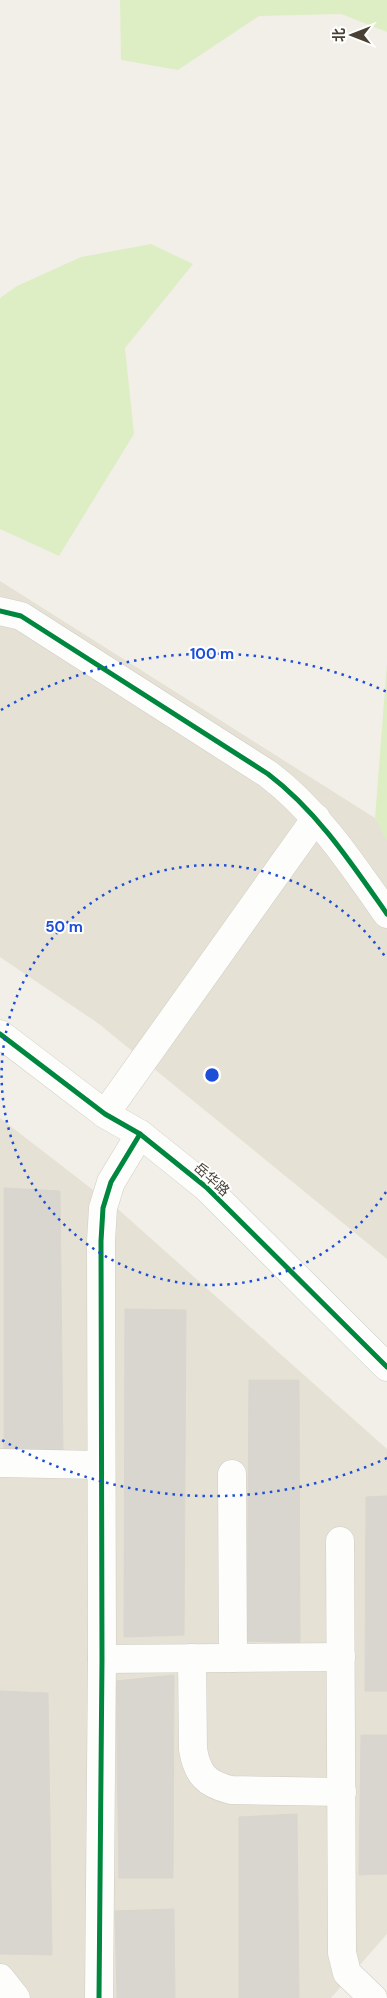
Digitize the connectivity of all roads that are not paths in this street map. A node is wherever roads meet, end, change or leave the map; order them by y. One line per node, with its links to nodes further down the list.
1 (0, 611): 2 (street)
2 (316, 818): 3 (street); 5 (street)
3 (387, 914)
4 (0, 1034): 5 (street, 岳华路)
5 (105, 1114): 6 (street, 岳华路)
6 (140, 1134): 7 (street, 岳华路); 9 (street)
7 (387, 1367)
8 (0, 1463): 9 (street)
9 (100, 1465): 13 (street)
10 (232, 1474): 15 (street)
11 (340, 1540): 12 (street)
12 (341, 1657): 15 (street); 16 (street)
13 (102, 1658): 14 (street); 20 (street)
14 (192, 1658): 15 (street); 16 (street)
15 (233, 1658)
16 (342, 1792): 21 (street)
17 (0, 1978): 19 (street)
18 (387, 1989): 22 (street)
19 (16, 1998)
20 (99, 1998)
21 (373, 1998)
22 (380, 1998)

